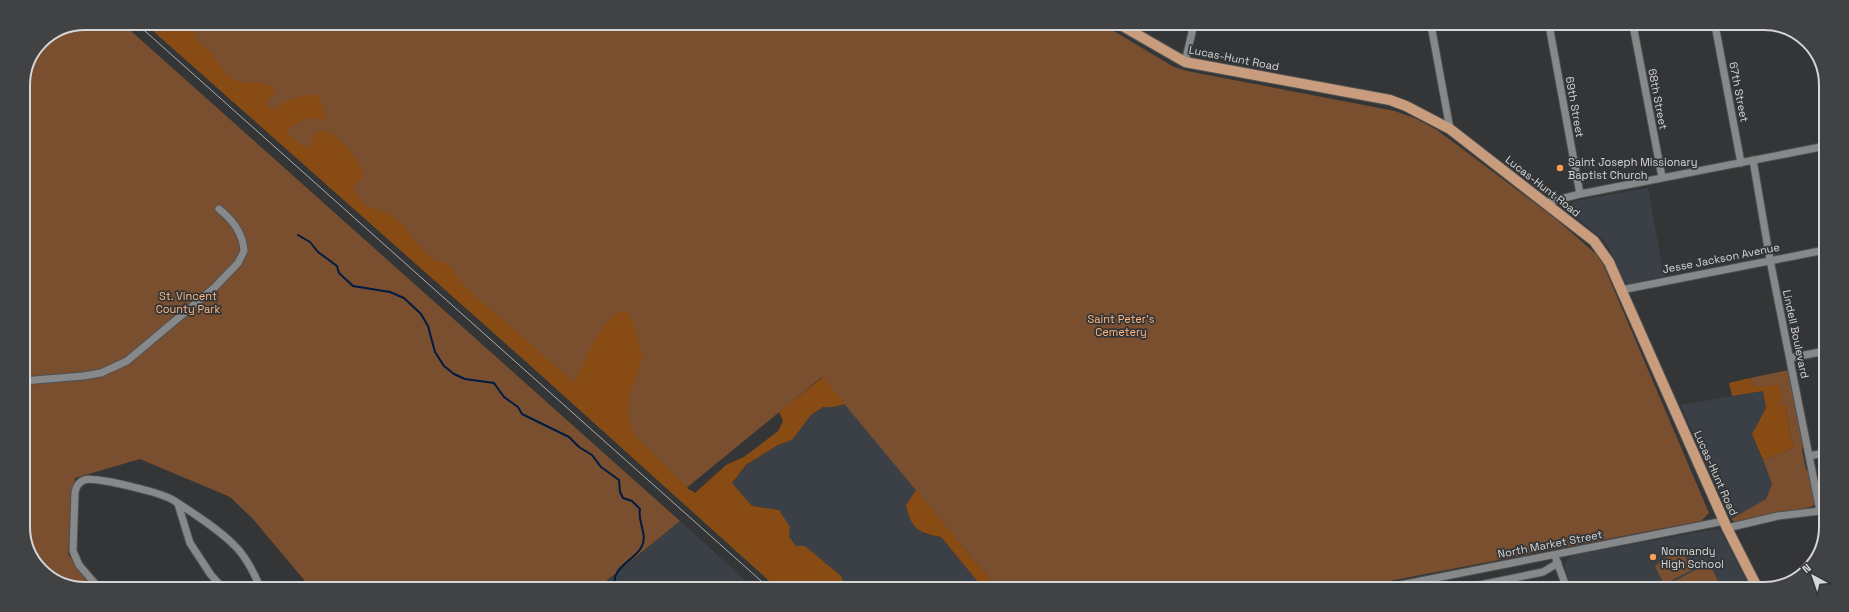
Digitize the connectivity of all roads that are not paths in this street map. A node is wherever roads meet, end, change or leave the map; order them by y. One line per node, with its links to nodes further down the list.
1 (1129, 30): 7 (main road, Lucas-Hunt Road)
2 (1193, 30): 7 (street)
3 (1432, 30): 8 (street)
4 (1550, 30): 13 (street, 69th Street)
5 (1634, 30): 12 (street, 68th Street)
6 (1716, 30): 11 (street, 67th Street)
7 (1185, 62): 8 (main road, Lucas-Hunt Road)
8 (1450, 129): 14 (main road, Lucas-Hunt Road)
9 (1819, 147): 10 (street)
10 (1753, 160): 11 (street); 17 (street, Lindell Boulevard)
11 (1741, 163): 12 (street)
12 (1662, 177): 13 (street)
13 (1580, 194): 14 (street)
14 (1545, 203): 18 (main road, Lucas-Hunt Road)
15 (219, 209): 21 (street)
16 (1819, 251): 17 (street, Jesse Jackson Avenue)
17 (1770, 260): 18 (street, Jesse Jackson Avenue); 20 (street, Lindell Boulevard)
18 (1621, 290): 27 (main road, Lucas-Hunt Road)
19 (1819, 352): 20 (street)
20 (1790, 358): 23 (street, Lindell Boulevard)
21 (30, 381)
22 (1819, 454): 23 (street)
23 (1809, 456): 24 (street, Lindell Boulevard)
24 (1819, 500)
25 (178, 504): 30 (street); 31 (street); 32 (street)
26 (1819, 513): 27 (street, North Market Street)
27 (1726, 524): 28 (street, North Market Street); 36 (main road, Lucas-Hunt Road)
28 (1555, 555): 29 (street); 33 (street, North Market Street)
29 (1558, 563): 34 (street); 35 (street)
30 (94, 582)
31 (218, 582)
32 (257, 582)
33 (1414, 582)
34 (1498, 582)
35 (1565, 582)
36 (1755, 582)

